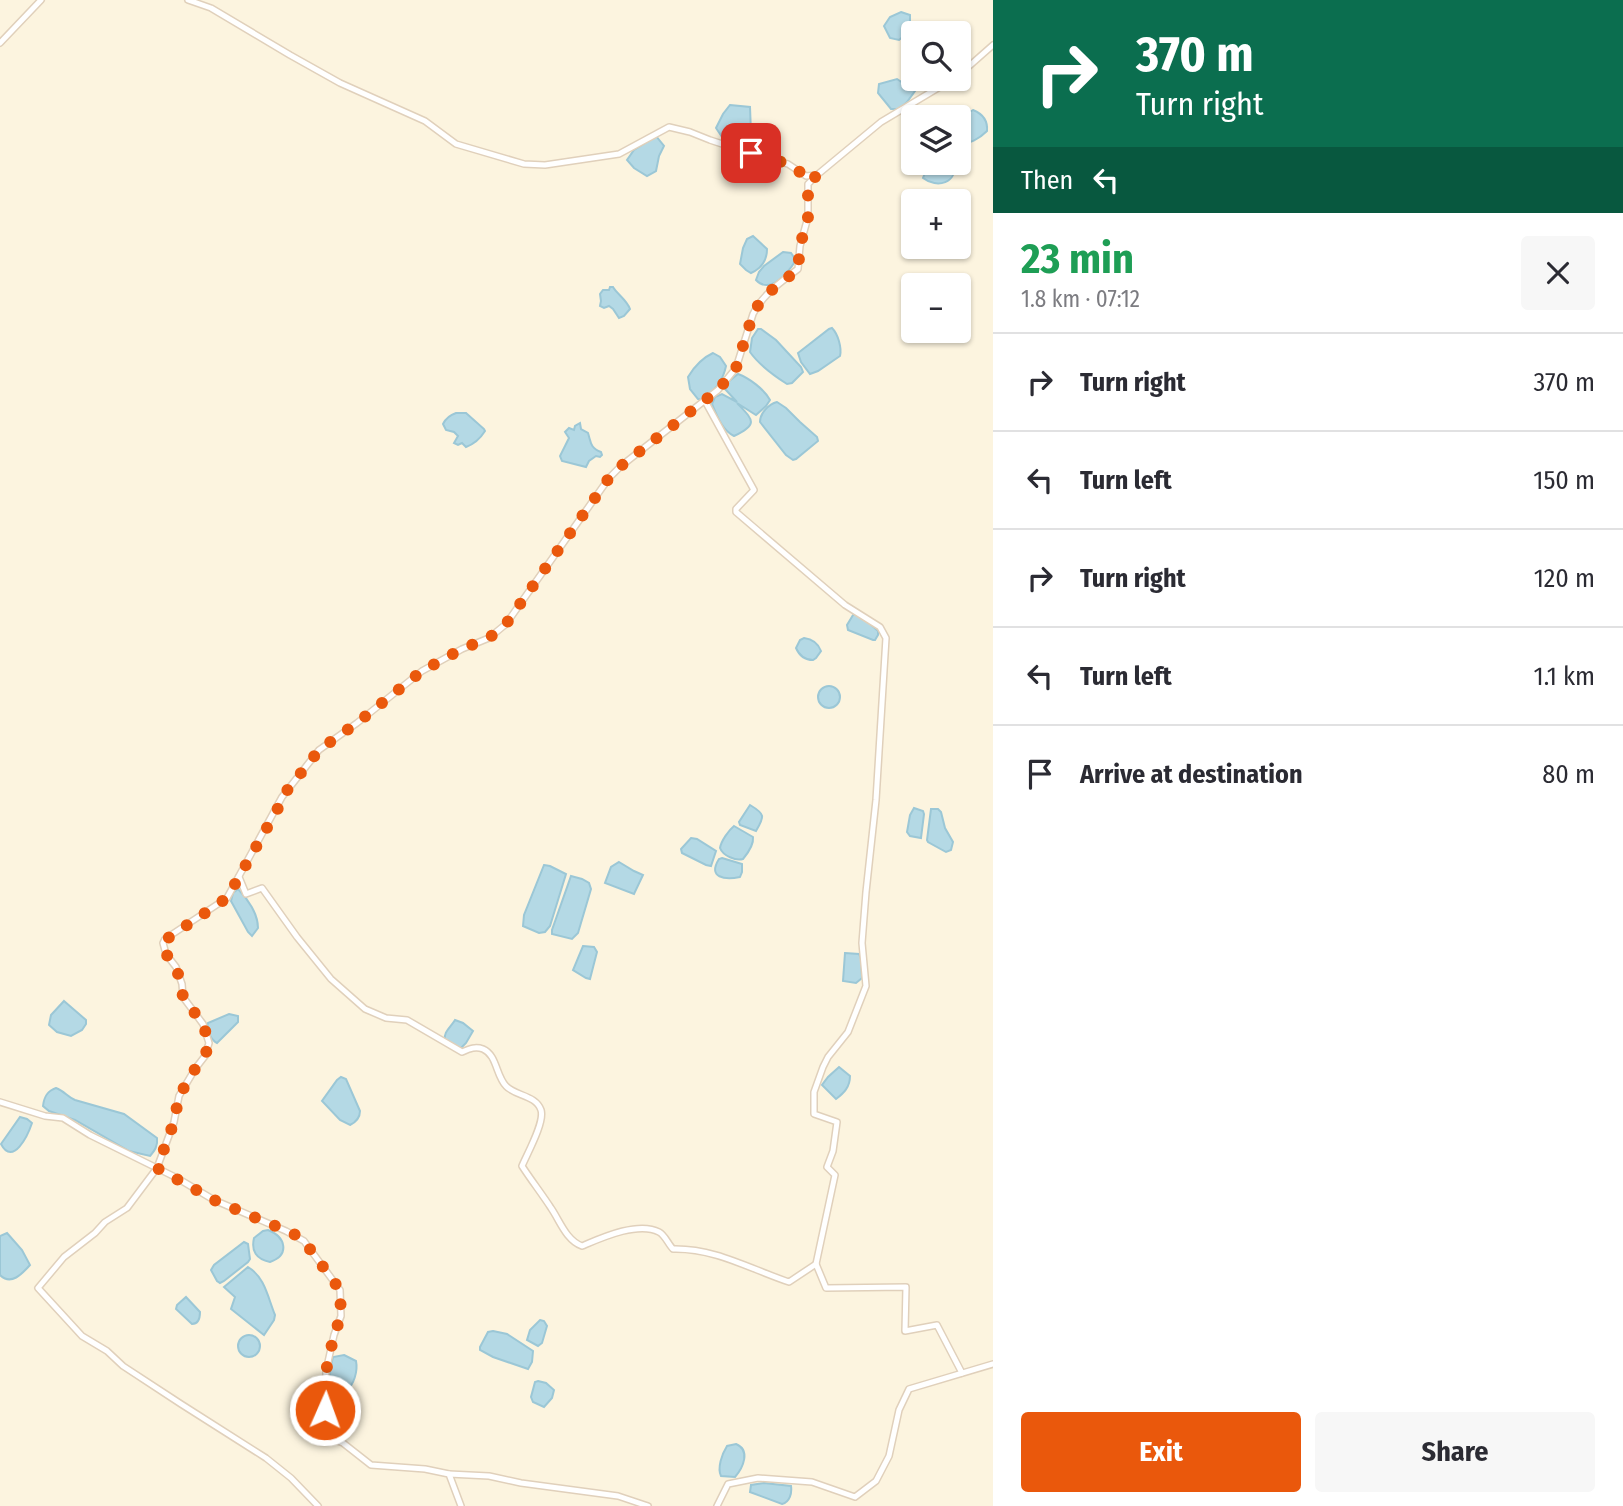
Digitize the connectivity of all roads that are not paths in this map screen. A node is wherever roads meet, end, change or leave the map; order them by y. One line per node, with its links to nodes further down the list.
1 (41, 0): 3 (street)
2 (188, 0): 7 (street)
3 (1, 38)
4 (993, 45): 5 (street)
5 (971, 64)
6 (933, 91): 7 (street)
7 (817, 175): 8 (street)
8 (705, 401): 9 (street); 12 (street)
9 (239, 877): 11 (street); 12 (street)
10 (0, 1102): 11 (street)
11 (157, 1168): 15 (street); 16 (street)
12 (816, 1264): 14 (street)
13 (993, 1364): 14 (street)
14 (962, 1373): 19 (street)
15 (449, 1474): 17 (street); 18 (street)
16 (318, 1506)
17 (461, 1506)
18 (649, 1506)
19 (717, 1506)

